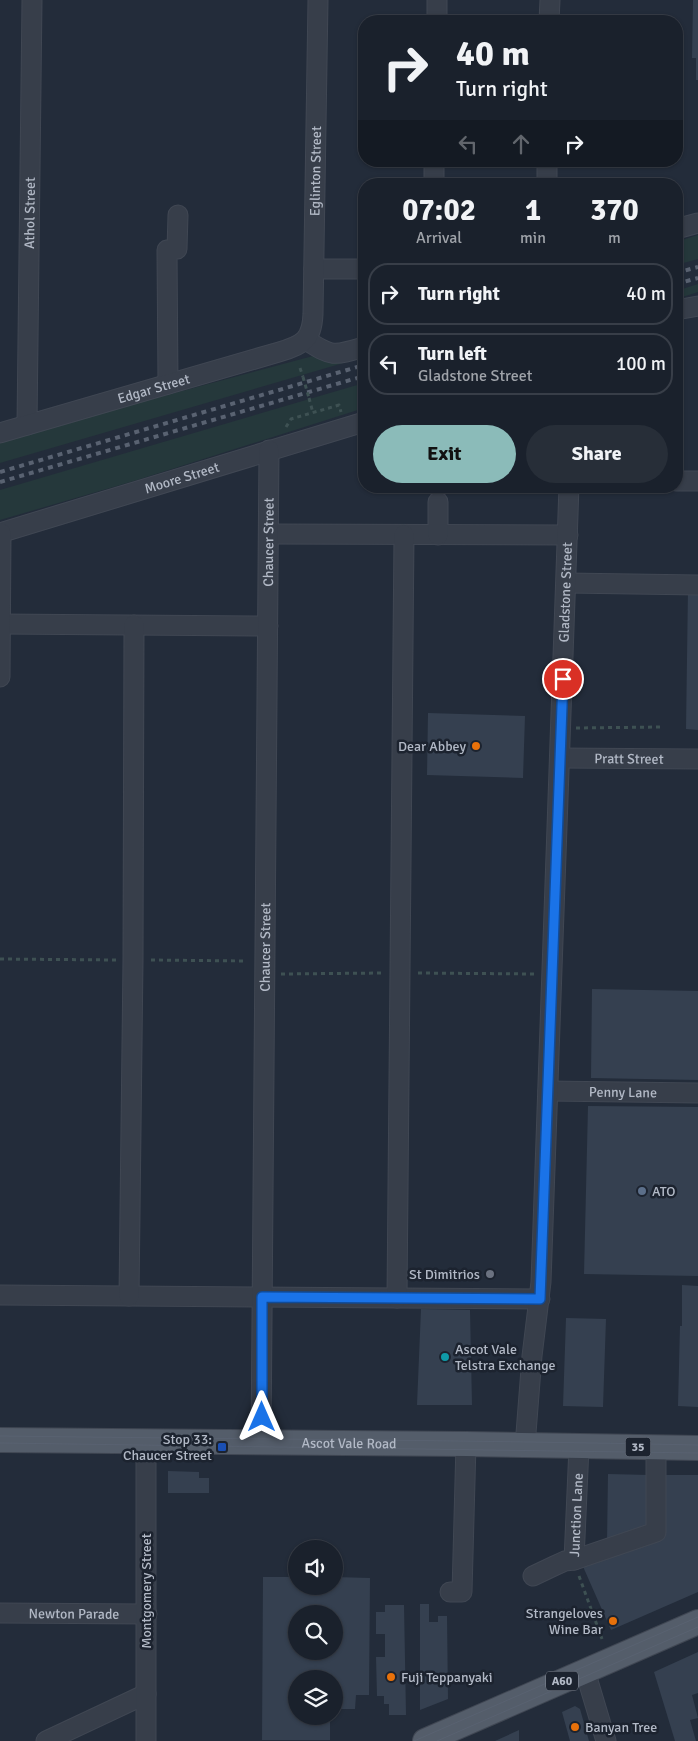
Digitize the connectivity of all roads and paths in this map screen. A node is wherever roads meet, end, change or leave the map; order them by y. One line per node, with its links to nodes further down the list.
1 (32, 0): 18 (street, Athol Street)
2 (318, 0): 10 (street, Eglinton Street)
3 (437, 0): 5 (street)
4 (550, 0): 6 (street)
5 (437, 15)
6 (549, 15)
7 (178, 215): 15 (street)
8 (698, 223): 9 (street)
9 (683, 227)
10 (314, 269): 11 (street); 12 (street, Eglinton Street)
11 (358, 269)
12 (306, 340): 13 (street); 15 (street, Edgar Street)
13 (358, 349)
14 (300, 368): 16 (path, bridge)
15 (168, 384): 18 (street, Edgar Street)
16 (313, 413)
17 (358, 424): 20 (street, Moore Street)
18 (27, 425): 19 (street, Edgar Street)
19 (0, 433)
20 (269, 450): 25 (street, Moore Street); 26 (street, Chaucer Street)
21 (683, 481): 22 (street)
22 (698, 481)
23 (569, 493): 29 (street, Gladstone Street)
24 (438, 502): 28 (street)
25 (1, 533): 32 (street)
26 (269, 534): 27 (street); 34 (street, Chaucer Street)
27 (404, 535): 28 (street); 45 (street)
28 (438, 535): 29 (street)
29 (568, 535): 30 (street, Gladstone Street)
30 (567, 583): 31 (street); 36 (street, Gladstone Street)
31 (698, 585)
32 (0, 624): 33 (street); 35 (street)
33 (134, 625): 34 (street); 43 (street)
34 (268, 626): 44 (street, Chaucer Street)
35 (0, 677)
36 (561, 728): 37 (path); 38 (street, Gladstone Street)
37 (661, 728)
38 (560, 758): 39 (street, Pratt Street); 40 (street, Gladstone Street)
39 (698, 759)
40 (548, 1091): 41 (street, Penny Lane); 46 (street, Gladstone Street)
41 (698, 1094)
42 (0, 1295): 43 (street)
43 (129, 1296): 44 (street)
44 (262, 1297): 45 (street); 49 (street, Chaucer Street)
45 (397, 1298): 46 (street)
46 (540, 1299): 51 (street, Gladstone Street)
47 (0, 1440): 48 (main road, Ascot Vale Road / 35)
48 (146, 1442): 49 (main road, Ascot Vale Road / 35); 59 (street, Montgomery Street)
49 (261, 1443): 50 (main road, Ascot Vale Road / 35)
50 (466, 1444): 51 (main road, Ascot Vale Road / 35); 57 (street)
51 (526, 1446): 52 (main road, Ascot Vale Road / 35)
52 (579, 1446): 53 (main road, Ascot Vale Road / 35); 55 (street, Junction Lane)
53 (656, 1448): 54 (main road, Ascot Vale Road / 35); 55 (street)
54 (698, 1448)
55 (574, 1560): 56 (street); 61 (path, Junction Lane)
56 (533, 1576)
57 (450, 1592)
58 (0, 1613): 59 (street, Newton Parade)
59 (147, 1614): 63 (street, Montgomery Street)
60 (698, 1622): 62 (main road, A60)
61 (602, 1638)
62 (585, 1671): 66 (main road, A60); 67 (street)
63 (146, 1694): 64 (street); 65 (street, Montgomery Street)
64 (46, 1741)
65 (146, 1741)
66 (426, 1741)
67 (606, 1741)

